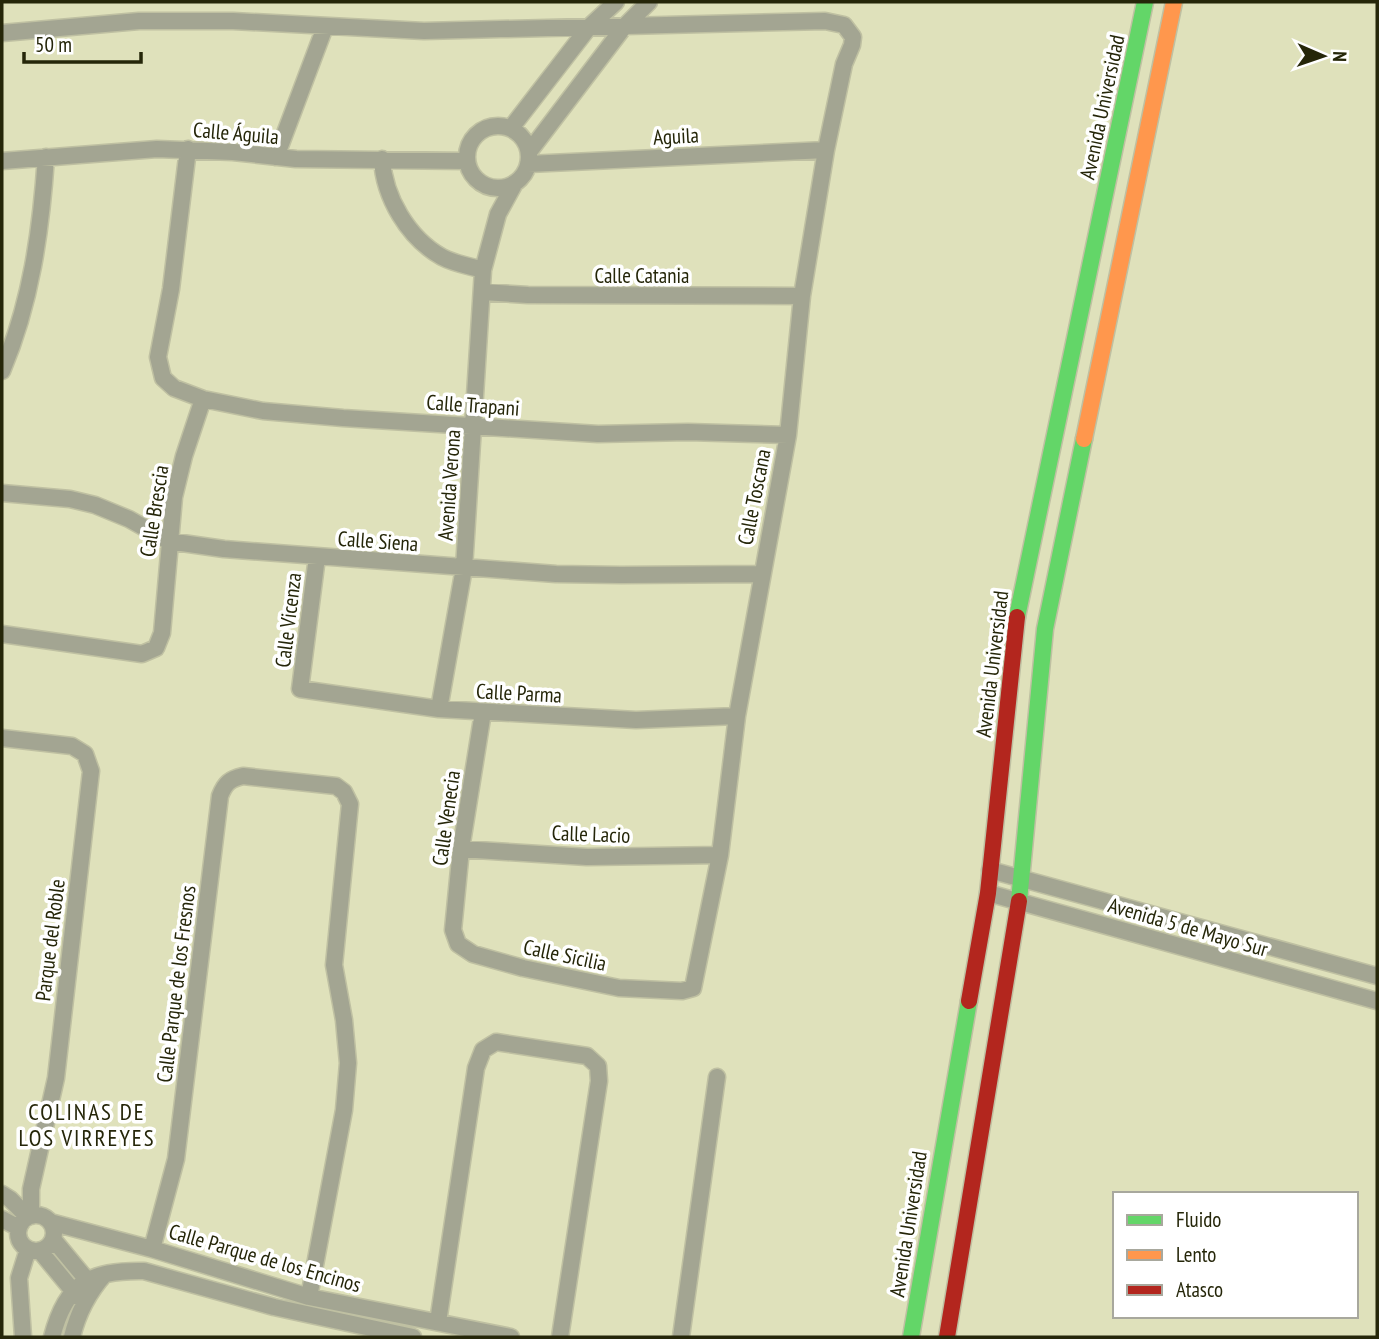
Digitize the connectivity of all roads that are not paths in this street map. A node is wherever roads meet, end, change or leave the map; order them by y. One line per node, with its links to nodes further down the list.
1 (616, 2): 6 (street)
2 (649, 2): 7 (street)
3 (1145, 2): 41 (main road, Avenida Universidad)
4 (1174, 2): 42 (main road)
5 (325, 27): 6 (street); 8 (street); 13 (street)
6 (589, 27): 7 (street); 9 (street)
7 (624, 27): 11 (street, Calle Toscana); 14 (street)
8 (2, 33)
9 (511, 128): 14 (street); 17 (street)
10 (188, 149): 12 (street, Calle Águila); 13 (street, Calle Águila); 25 (street, Calle Trapani)
11 (826, 150): 14 (street, Aguila); 23 (street, Calle Toscana)
12 (46, 157): 16 (street, Calle Águila); 24 (street)
13 (276, 157): 15 (street, Calle Águila)
14 (529, 158): 18 (street)
15 (382, 159): 17 (street, Calle Águila); 21 (street)
16 (2, 161)
17 (467, 161): 19 (street)
18 (515, 183): 19 (street); 20 (street, Avenida Verona)
19 (495, 188): 20 (street)
20 (498, 214): 21 (street, Avenida Verona)
21 (484, 270): 22 (street, Avenida Verona)
22 (483, 292): 23 (street, Calle Catania); 26 (street, Avenida Verona)
23 (802, 296): 27 (street, Calle Toscana)
24 (2, 371)
25 (203, 399): 26 (street, Calle Trapani); 29 (street, Calle Brescia)
26 (475, 427): 27 (street, Calle Trapani); 31 (street, Avenida Verona)
27 (788, 435): 32 (street, Calle Toscana)
28 (2, 493): 29 (street, Calle Siena)
29 (168, 541): 30 (street, Calle Siena); 33 (street, Calle Brescia)
30 (317, 557): 31 (street, Calle Siena); 34 (street, Calle Vicenza)
31 (464, 568): 32 (street, Calle Siena); 35 (street, Avenida Verona)
32 (761, 574): 37 (street, Calle Toscana)
33 (2, 634)
34 (300, 689): 35 (street, Calle Parma)
35 (439, 709): 36 (street, Calle Parma)
36 (483, 712): 37 (street, Calle Parma); 39 (street, Calle Venecia)
37 (737, 716): 40 (street, Calle Toscana)
38 (2, 738): 52 (street, Parque del Roble)
39 (461, 849): 40 (street, Calle Lacio); 45 (street, Calle Venecia)
40 (720, 855): 47 (street, Calle Toscana)
41 (990, 870): 42 (street, Avenida 5 de Mayo Sur); 43 (main road, Avenida Universidad)
42 (1021, 878): 44 (main road); 46 (street, Avenida 5 de Mayo Sur)
43 (988, 893): 44 (street, Avenida 5 de Mayo Sur); 69 (main road, Avenida Universidad)
44 (1019, 901): 48 (street, Avenida 5 de Mayo Sur); 70 (main road)
45 (453, 930): 47 (street, Calle Sicilia)
46 (1377, 976)
47 (682, 991)
48 (1377, 1001)
49 (717, 1077): 68 (street)
50 (2, 1194): 52 (street)
51 (2, 1219): 52 (street)
52 (26, 1220): 53 (street); 56 (street)
53 (50, 1222): 54 (street); 55 (street, Calle Parque de los Encinos)
54 (53, 1240): 56 (street); 57 (street)
55 (152, 1249): 59 (street, Calle Parque de los Encinos); 59 (street, Calle Parque de los Fresnos)
56 (34, 1250): 58 (street); 62 (street)
57 (90, 1283): 58 (street); 60 (street); 65 (street)
58 (72, 1290): 60 (street); 63 (street)
59 (309, 1297): 61 (street, Calle Parque de los Encinos)
60 (83, 1304): 64 (street)
61 (438, 1322): 66 (street, Calle Parque de los Encinos); 67 (street)
62 (23, 1337)
63 (52, 1337)
64 (72, 1337)
65 (413, 1337)
66 (511, 1337)
67 (560, 1337)
68 (681, 1337)
69 (911, 1337)
70 (947, 1337)

